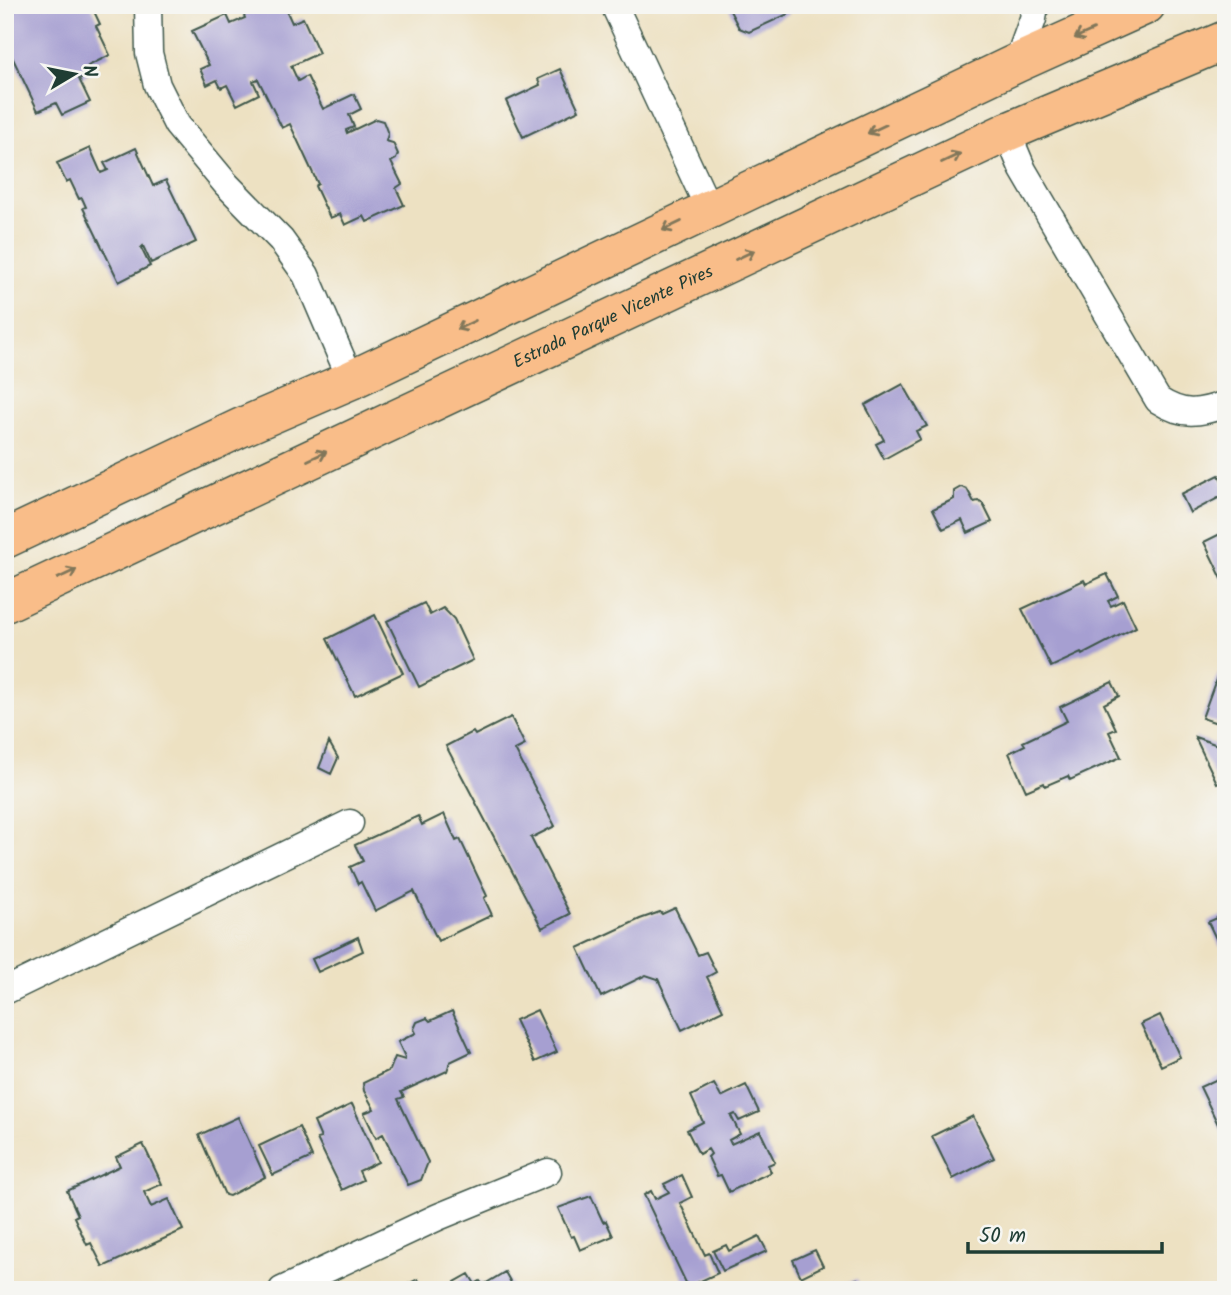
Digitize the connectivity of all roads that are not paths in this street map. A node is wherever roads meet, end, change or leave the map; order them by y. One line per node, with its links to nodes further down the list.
1 (148, 5): 9 (street)
2 (614, 5): 8 (street)
3 (1035, 5): 6 (street)
4 (1129, 8): 6 (main road, one-way to 6)
5 (1226, 40): 7 (main road, Estrada Parque Vicente Pires)
6 (1017, 63): 8 (main road, one-way to 8)
7 (1007, 132): 10 (street); 12 (main road, Estrada Parque Vicente Pires, one-way to 7)
8 (709, 209): 9 (main road, one-way to 9)
9 (351, 380): 11 (main road)
10 (1226, 404)
11 (242, 427): 12 (main road); 13 (main road)
12 (271, 478): 14 (main road, Estrada Parque Vicente Pires, one-way to 12)
13 (5, 539)
14 (5, 603)
15 (350, 823): 16 (street)
16 (5, 991)
17 (548, 1172): 18 (street)
18 (282, 1290)

